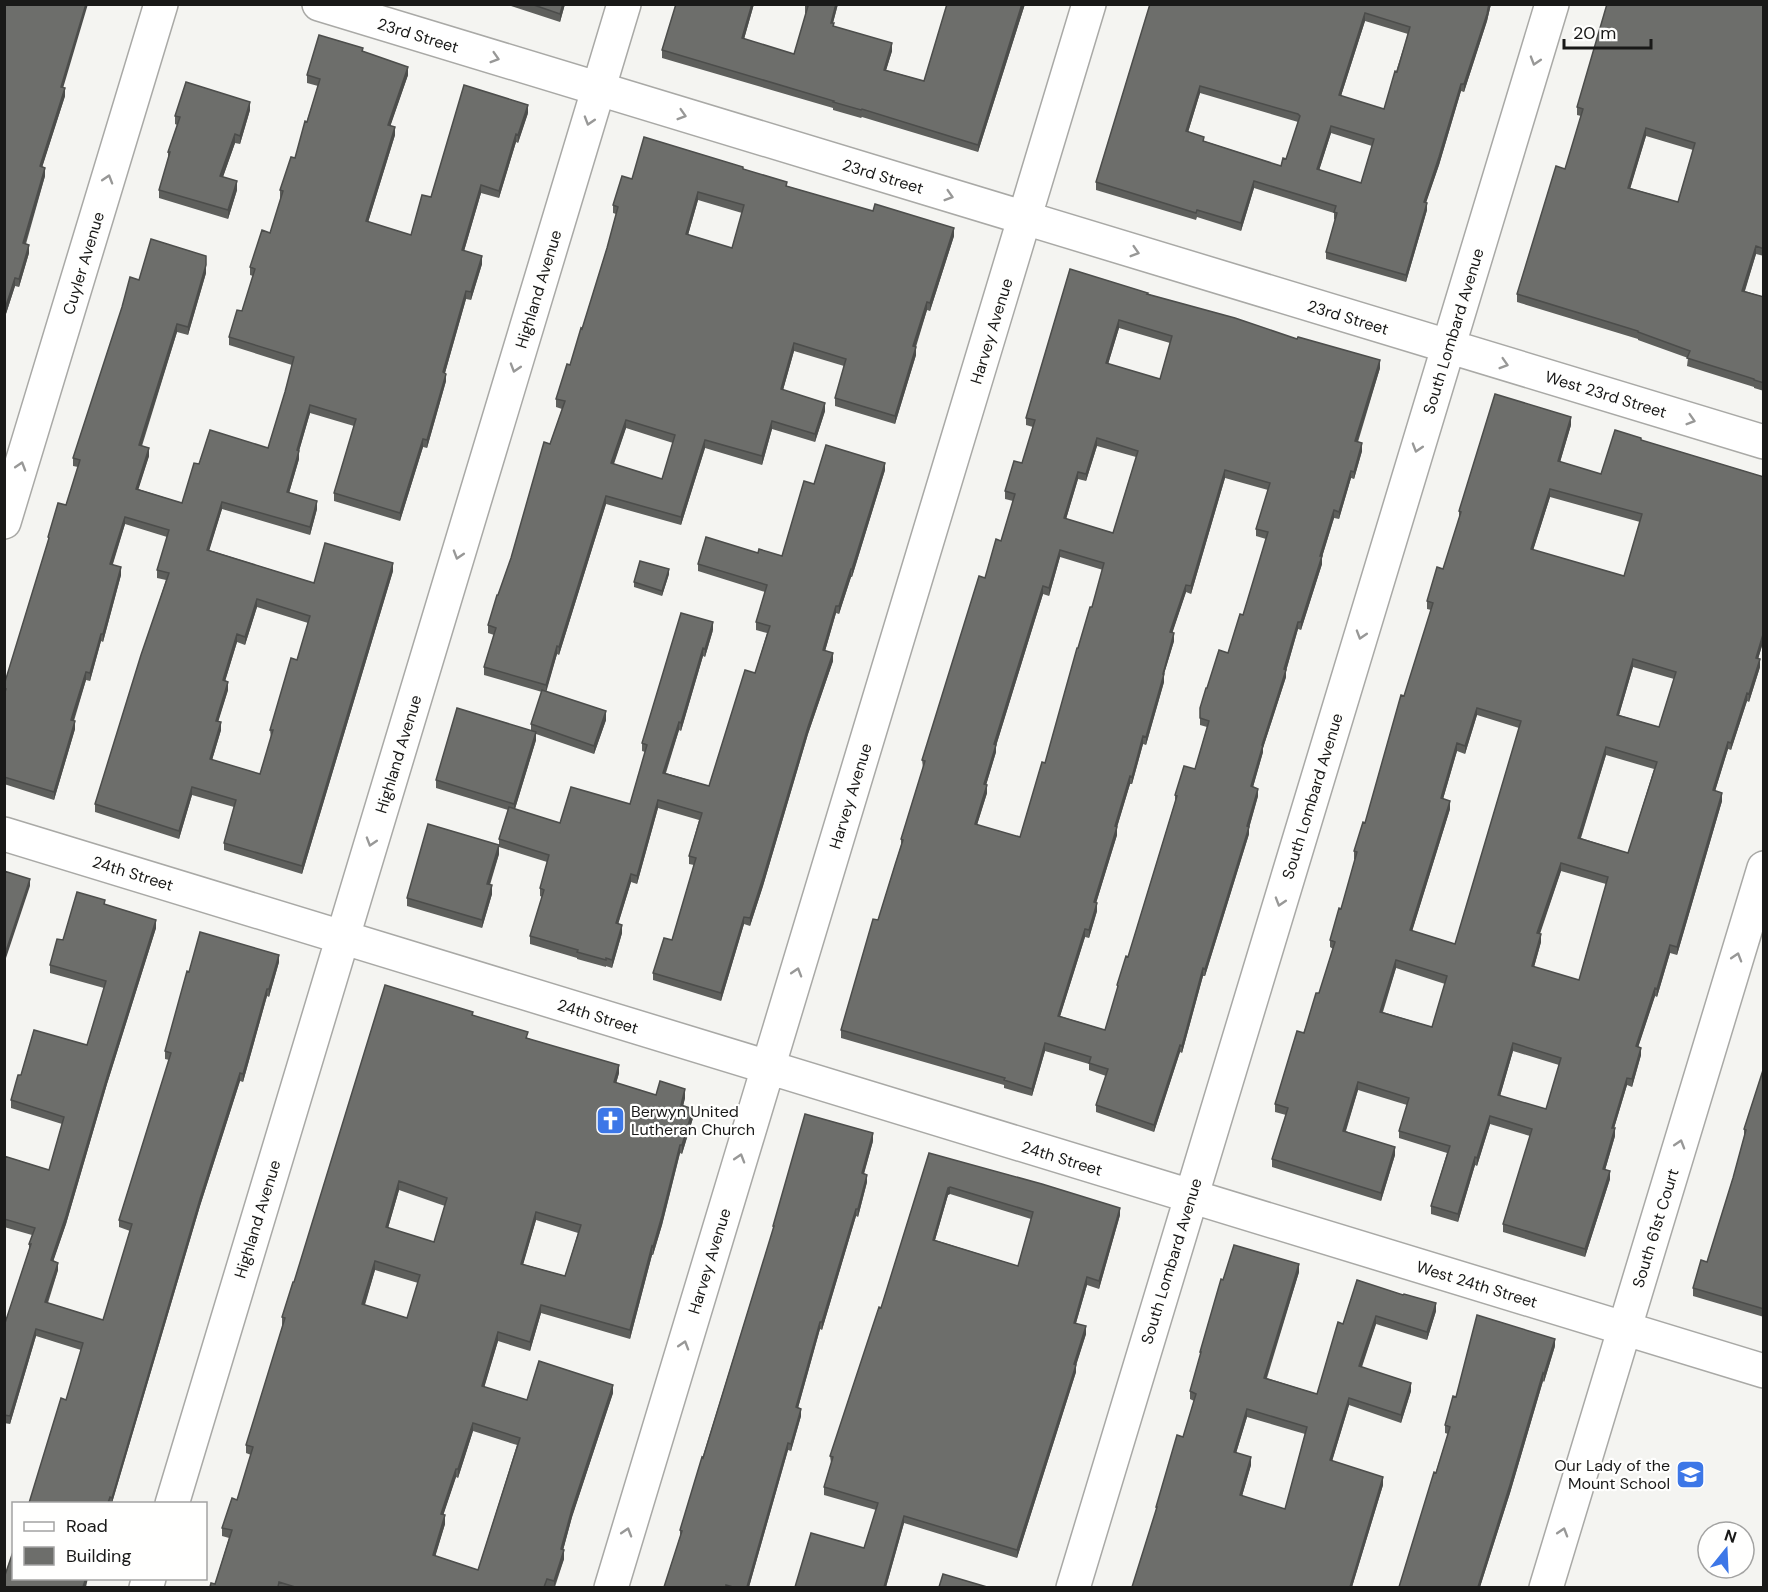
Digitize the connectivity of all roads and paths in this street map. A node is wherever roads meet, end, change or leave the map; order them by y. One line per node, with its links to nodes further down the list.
1 (161, 4): 10 (street, Cuyler Avenue, one-way to 1)
2 (319, 4): 6 (street, 23rd Street, one-way to 6)
3 (624, 4): 6 (street, Highland Avenue)
4 (1089, 4): 7 (street, Harvey Avenue)
5 (1552, 4): 8 (street, South Lombard Avenue, one-way to 8)
6 (599, 89): 7 (street, 23rd Street, one-way to 7); 13 (street, Highland Avenue, one-way to 13)
7 (1024, 219): 8 (street, 23rd Street, one-way to 8); 14 (street, Harvey Avenue, one-way to 7)
8 (1448, 347): 9 (street, West 23rd Street, one-way to 9); 15 (street, South Lombard Avenue, one-way to 15)
9 (1764, 442)
10 (4, 522)
11 (4, 834): 13 (street, 24th Street)
12 (1764, 868): 16 (street, South 61st Court, one-way to 12)
13 (342, 938): 14 (street, 24th Street); 18 (street, Highland Avenue)
14 (768, 1068): 15 (street, 24th Street); 19 (street, Harvey Avenue, one-way to 14)
15 (1191, 1197): 16 (street, West 24th Street); 20 (street, South Lombard Avenue)
16 (1624, 1329): 17 (street, West 24th Street); 21 (street, South 61st Court, one-way to 16)
17 (1764, 1371)
18 (172, 1502)
19 (610, 1587)
20 (1073, 1587)
21 (1546, 1587)

